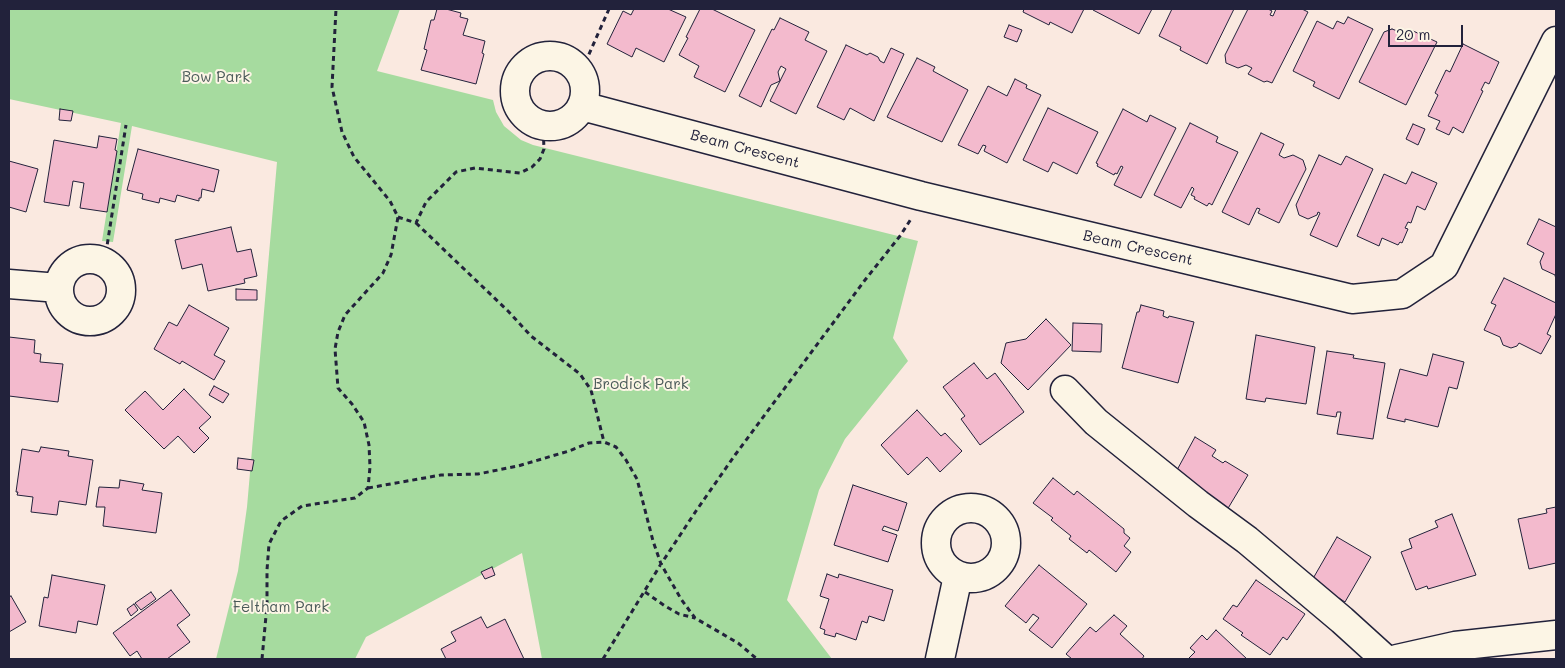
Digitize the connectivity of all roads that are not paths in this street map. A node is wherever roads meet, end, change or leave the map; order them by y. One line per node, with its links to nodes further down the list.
1 (1556, 41): 2 (street, Beam Crescent)
2 (582, 106): 2 (street)
3 (9, 284): 4 (street)
4 (59, 288): 4 (street)
5 (1065, 390): 9 (street)
6 (958, 576): 8 (street)
7 (1556, 635): 10 (street)
8 (940, 659)
9 (1385, 659)
10 (1397, 659)

